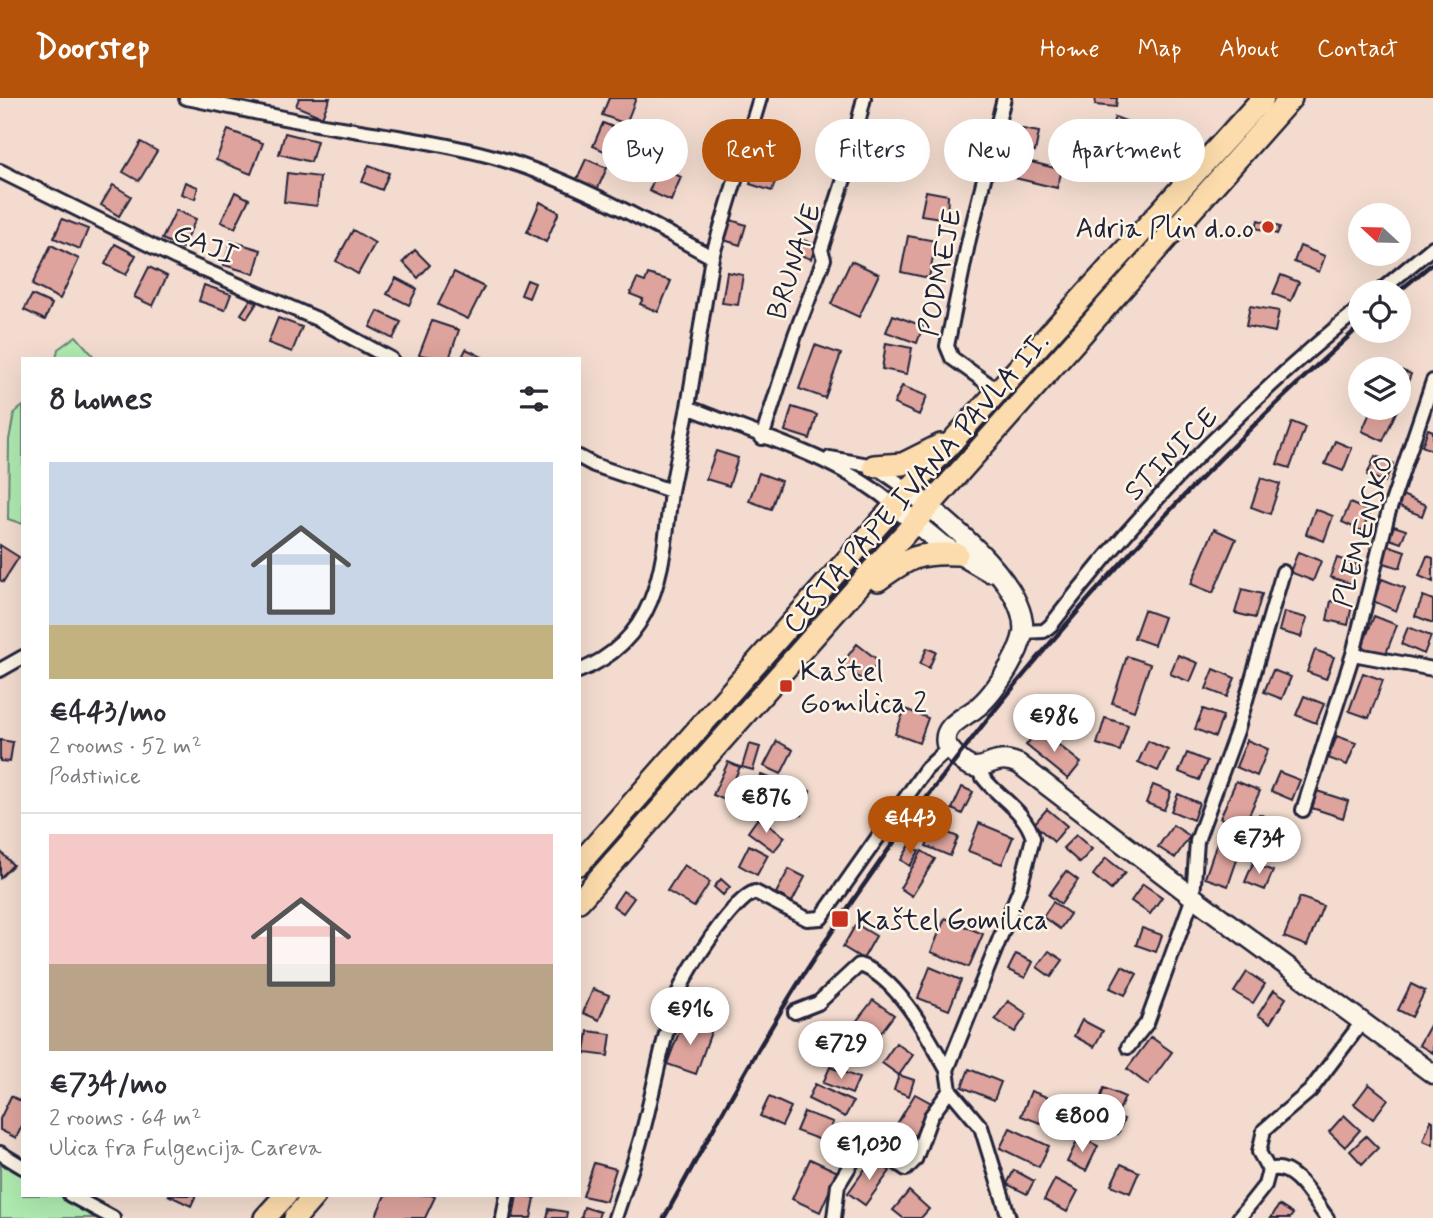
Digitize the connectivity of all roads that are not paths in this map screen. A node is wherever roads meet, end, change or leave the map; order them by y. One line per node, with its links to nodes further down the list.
1 (186, 98): 9 (street)
2 (760, 98): 9 (street)
3 (864, 98): 17 (street, BRUNAVE)
4 (1004, 98): 14 (street, PODMEJE)
5 (1264, 98): 14 (main road, CESTA PAPE IVANA PAVLA II.)
6 (1291, 98): 23 (main road, CESTA PAPE IVANA PAVLA II.)
7 (0, 171): 12 (street, GAJI)
8 (1433, 247): 10 (street)
9 (712, 257): 15 (street)
10 (1393, 280)
11 (1348, 318): 28 (street, STINICE)
12 (387, 357)
13 (1433, 381): 29 (street, PLEMENSKO)
14 (998, 391): 16 (main road, CESTA PAPE IVANA PAVLA II.)
15 (688, 407): 17 (street); 21 (street)
16 (958, 436): 20 (main road); 22 (main road, CESTA PAPE IVANA PAVLA II.)
17 (762, 438): 18 (street)
18 (819, 457): 20 (street); 22 (street)
19 (581, 458): 21 (street)
20 (874, 466): 22 (street)
21 (671, 491): 33 (street)
22 (902, 498): 23 (street); 37 (main road, CESTA PAPE IVANA PAVLA II.)
23 (923, 515): 24 (street); 26 (street); 27 (main road, CESTA PAPE IVANA PAVLA II.)
24 (957, 554): 26 (street); 27 (main road)
25 (1283, 572): 38 (street)
26 (1001, 579): 28 (street)
27 (857, 589): 39 (main road, CESTA PAPE IVANA PAVLA II.)
28 (1023, 632): 34 (street)
29 (1353, 654): 31 (street); 36 (street, PLEMENSKO)
30 (21, 658): 32 (street)
31 (1433, 669)
32 (0, 670)
33 (581, 670)
34 (949, 748): 35 (street); 57 (street)
35 (977, 769): 38 (street); 43 (street)
36 (1303, 810)
37 (581, 862)
38 (1193, 897): 41 (street); 42 (street)
39 (581, 899)
40 (795, 1013): 43 (street)
41 (1362, 1022): 44 (street); 48 (street)
42 (1128, 1047)
43 (947, 1070): 45 (street)
44 (1433, 1074)
45 (950, 1090): 58 (street); 59 (street)
46 (0, 1153): 47 (street)
47 (21, 1166)
48 (1269, 1170): 60 (street); 61 (street)
49 (74, 1197): 53 (street)
50 (284, 1197): 54 (main road)
51 (313, 1197): 55 (main road)
52 (508, 1197): 56 (street)
53 (113, 1218)
54 (265, 1218)
55 (295, 1218)
56 (503, 1218)
57 (615, 1218)
58 (834, 1218)
59 (1009, 1218)
60 (1239, 1218)
61 (1327, 1218)

